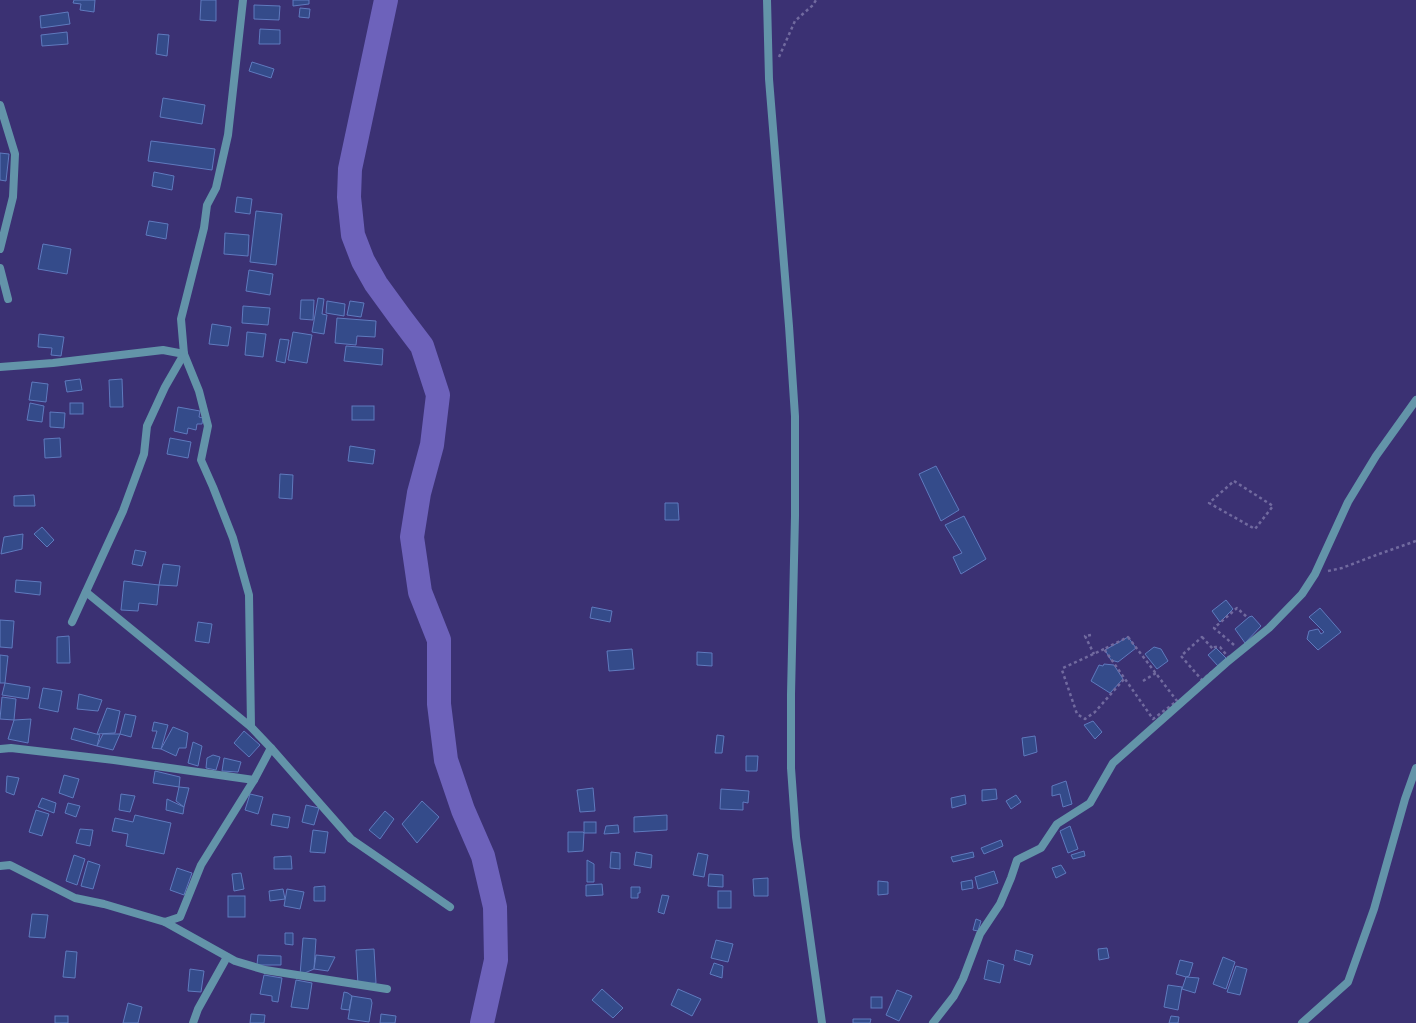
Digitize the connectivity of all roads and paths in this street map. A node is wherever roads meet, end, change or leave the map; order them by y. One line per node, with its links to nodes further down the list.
1 (243, 0): 9 (street)
2 (766, 0): 36 (street)
3 (816, 0): 4 (path)
4 (779, 57)
5 (0, 105): 6 (street)
6 (0, 250)
7 (0, 268): 8 (street)
8 (8, 299)
9 (184, 354): 10 (street); 15 (street); 25 (street)
10 (0, 367)
11 (1416, 400): 14 (street)
12 (1274, 506): 12 (path)
13 (1416, 541): 14 (path)
14 (1315, 574): 21 (street)
15 (86, 592): 17 (street); 25 (street)
16 (1248, 618): 21 (path)
17 (72, 622)
18 (1091, 635): 20 (path)
19 (1104, 649): 20 (path); 22 (path); 23 (path)
20 (1094, 654): 23 (path)
21 (1230, 659): 21 (path); 37 (street)
22 (1156, 673): 23 (path); 24 (path)
23 (1125, 678)
24 (1143, 681)
25 (250, 727): 26 (street)
26 (271, 748): 29 (street); 31 (street)
27 (0, 749): 29 (street)
28 (1416, 768): 38 (street)
29 (254, 780): 32 (street)
30 (0, 866): 32 (street)
31 (450, 907)
32 (165, 922): 33 (street)
33 (228, 956): 34 (street); 35 (street)
34 (387, 989)
35 (193, 1023)
36 (822, 1023)
37 (933, 1023)
38 (1302, 1023)

